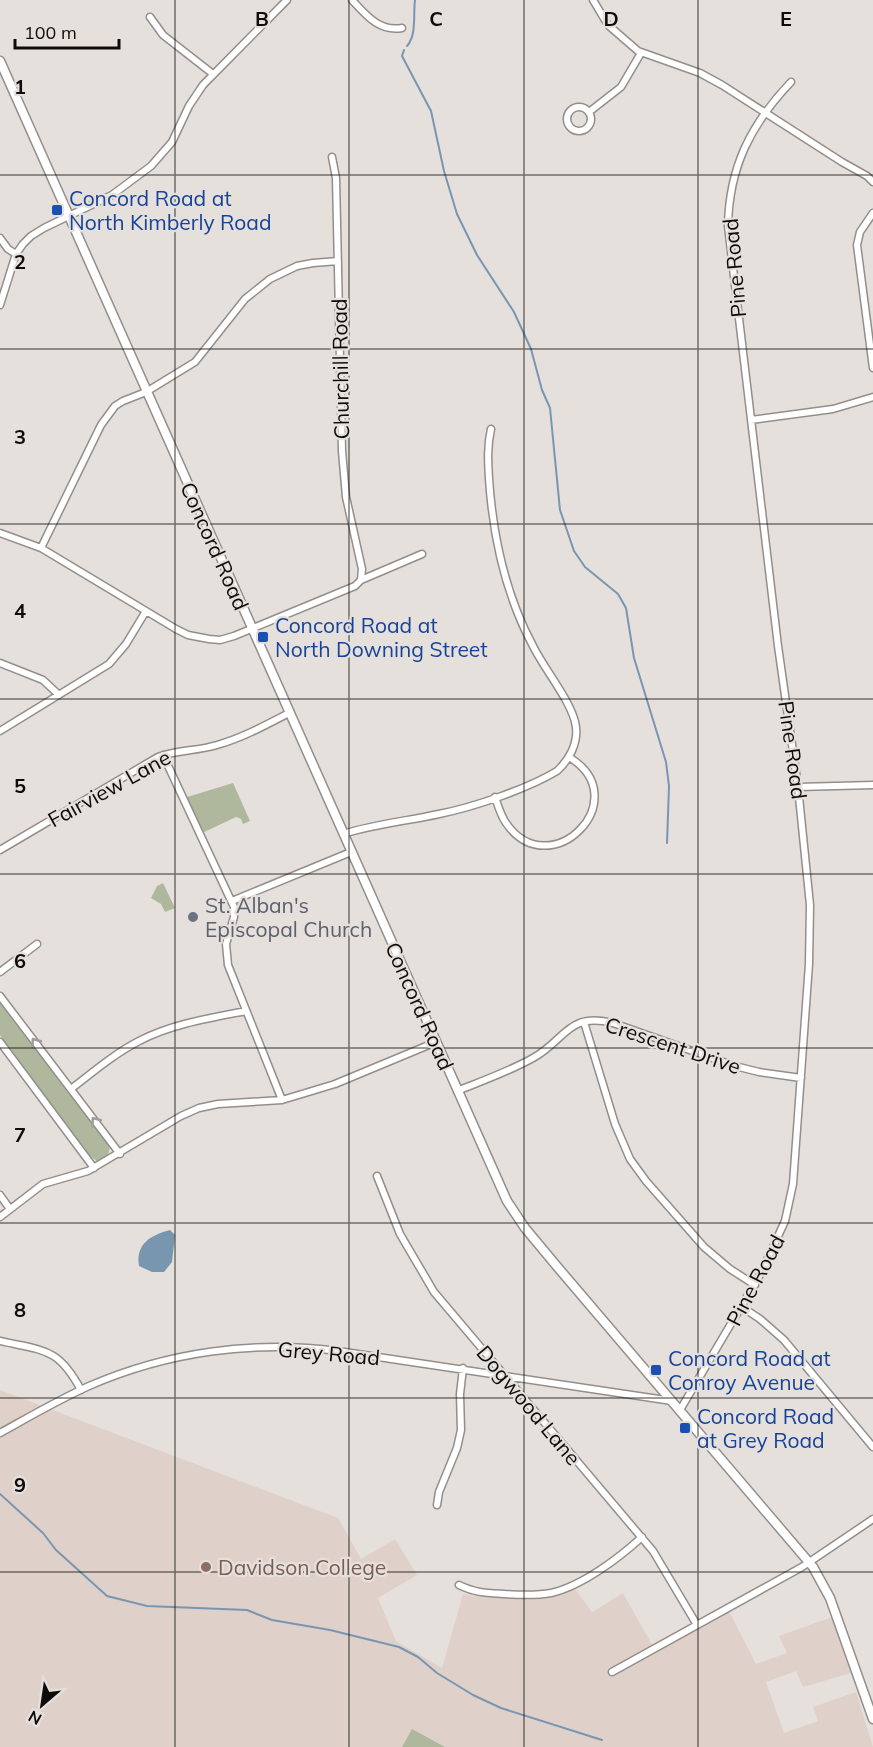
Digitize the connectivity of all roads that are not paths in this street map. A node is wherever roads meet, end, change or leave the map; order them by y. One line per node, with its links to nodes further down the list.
1 (287, 0): 8 (street)
2 (352, 0): 5 (street)
3 (593, 0): 6 (street)
4 (150, 17): 8 (street)
5 (402, 28)
6 (641, 53): 10 (street); 11 (street)
7 (0, 61): 15 (main road, Concord Road)
8 (213, 74): 15 (street)
9 (791, 82): 11 (street, Pine Road)
10 (589, 112): 10 (street)
11 (765, 112): 13 (street); 23 (street, Pine Road)
12 (332, 157): 18 (street, Churchill Road)
13 (873, 182)
14 (873, 213): 20 (street)
15 (69, 216): 17 (street); 21 (main road, Concord Road)
16 (0, 238): 17 (street)
17 (16, 254): 19 (street)
18 (338, 261): 21 (street); 28 (street, Churchill Road)
19 (0, 305)
20 (873, 368)
21 (146, 392): 26 (street); 30 (main road, Concord Road)
22 (873, 397): 23 (street)
23 (751, 420): 38 (street, Pine Road)
24 (491, 429): 36 (street)
25 (0, 533): 26 (street)
26 (41, 548): 29 (street)
27 (422, 554): 28 (street)
28 (361, 579): 30 (street)
29 (146, 612): 30 (street); 32 (street)
30 (252, 629): 33 (main road, Concord Road)
31 (0, 663): 32 (street)
32 (59, 695): 34 (street)
33 (290, 713): 35 (street, Fairview Lane); 40 (main road, Concord Road)
34 (0, 731)
35 (163, 755): 41 (street, Fairview Lane); 43 (street)
36 (569, 757): 39 (street); 39 (street)
37 (873, 785): 38 (street)
38 (798, 786): 51 (street, Pine Road)
39 (495, 797): 40 (street)
40 (343, 834): 42 (main road, Concord Road)
41 (0, 850)
42 (351, 852): 43 (street); 50 (main road, Concord Road)
43 (232, 902): 47 (street)
44 (37, 944): 45 (street)
45 (0, 972)
46 (0, 996): 52 (street, one-way to 46)
47 (246, 1011): 52 (street); 54 (street)
48 (584, 1022): 51 (street, Crescent Drive); 53 (street, Crescent Drive); 61 (street)
49 (0, 1042): 56 (street)
50 (435, 1042): 53 (main road, Concord Road); 54 (street)
51 (801, 1078): 61 (street, Pine Road)
52 (70, 1089): 55 (street, one-way to 52)
53 (457, 1091): 67 (main road, Concord Road)
54 (282, 1100): 55 (street)
55 (120, 1154): 56 (street)
56 (94, 1168): 59 (street)
57 (377, 1176): 65 (street, Dogwood Lane)
58 (0, 1195): 59 (street)
59 (10, 1209): 60 (street)
60 (0, 1217)
61 (755, 1285): 62 (street, Pine Road)
62 (742, 1307): 68 (street, Pine Road); 70 (street)
63 (0, 1341): 66 (street)
64 (463, 1368): 65 (street, Grey Road); 66 (street, Grey Road); 71 (street)
65 (502, 1374): 67 (street, Grey Road); 73 (street, Dogwood Lane)
66 (81, 1390): 69 (street, Grey Road)
67 (672, 1401): 68 (main road, Concord Road)
68 (680, 1410): 74 (main road, Concord Road)
69 (0, 1433)
70 (873, 1447)
71 (437, 1505)
72 (873, 1519): 74 (street)
73 (642, 1538): 75 (street); 76 (street, Dogwood Lane)
74 (809, 1562): 76 (street); 78 (main road, Concord Road)
75 (459, 1585)
76 (697, 1625): 77 (street)
77 (612, 1672)
78 (873, 1719)

